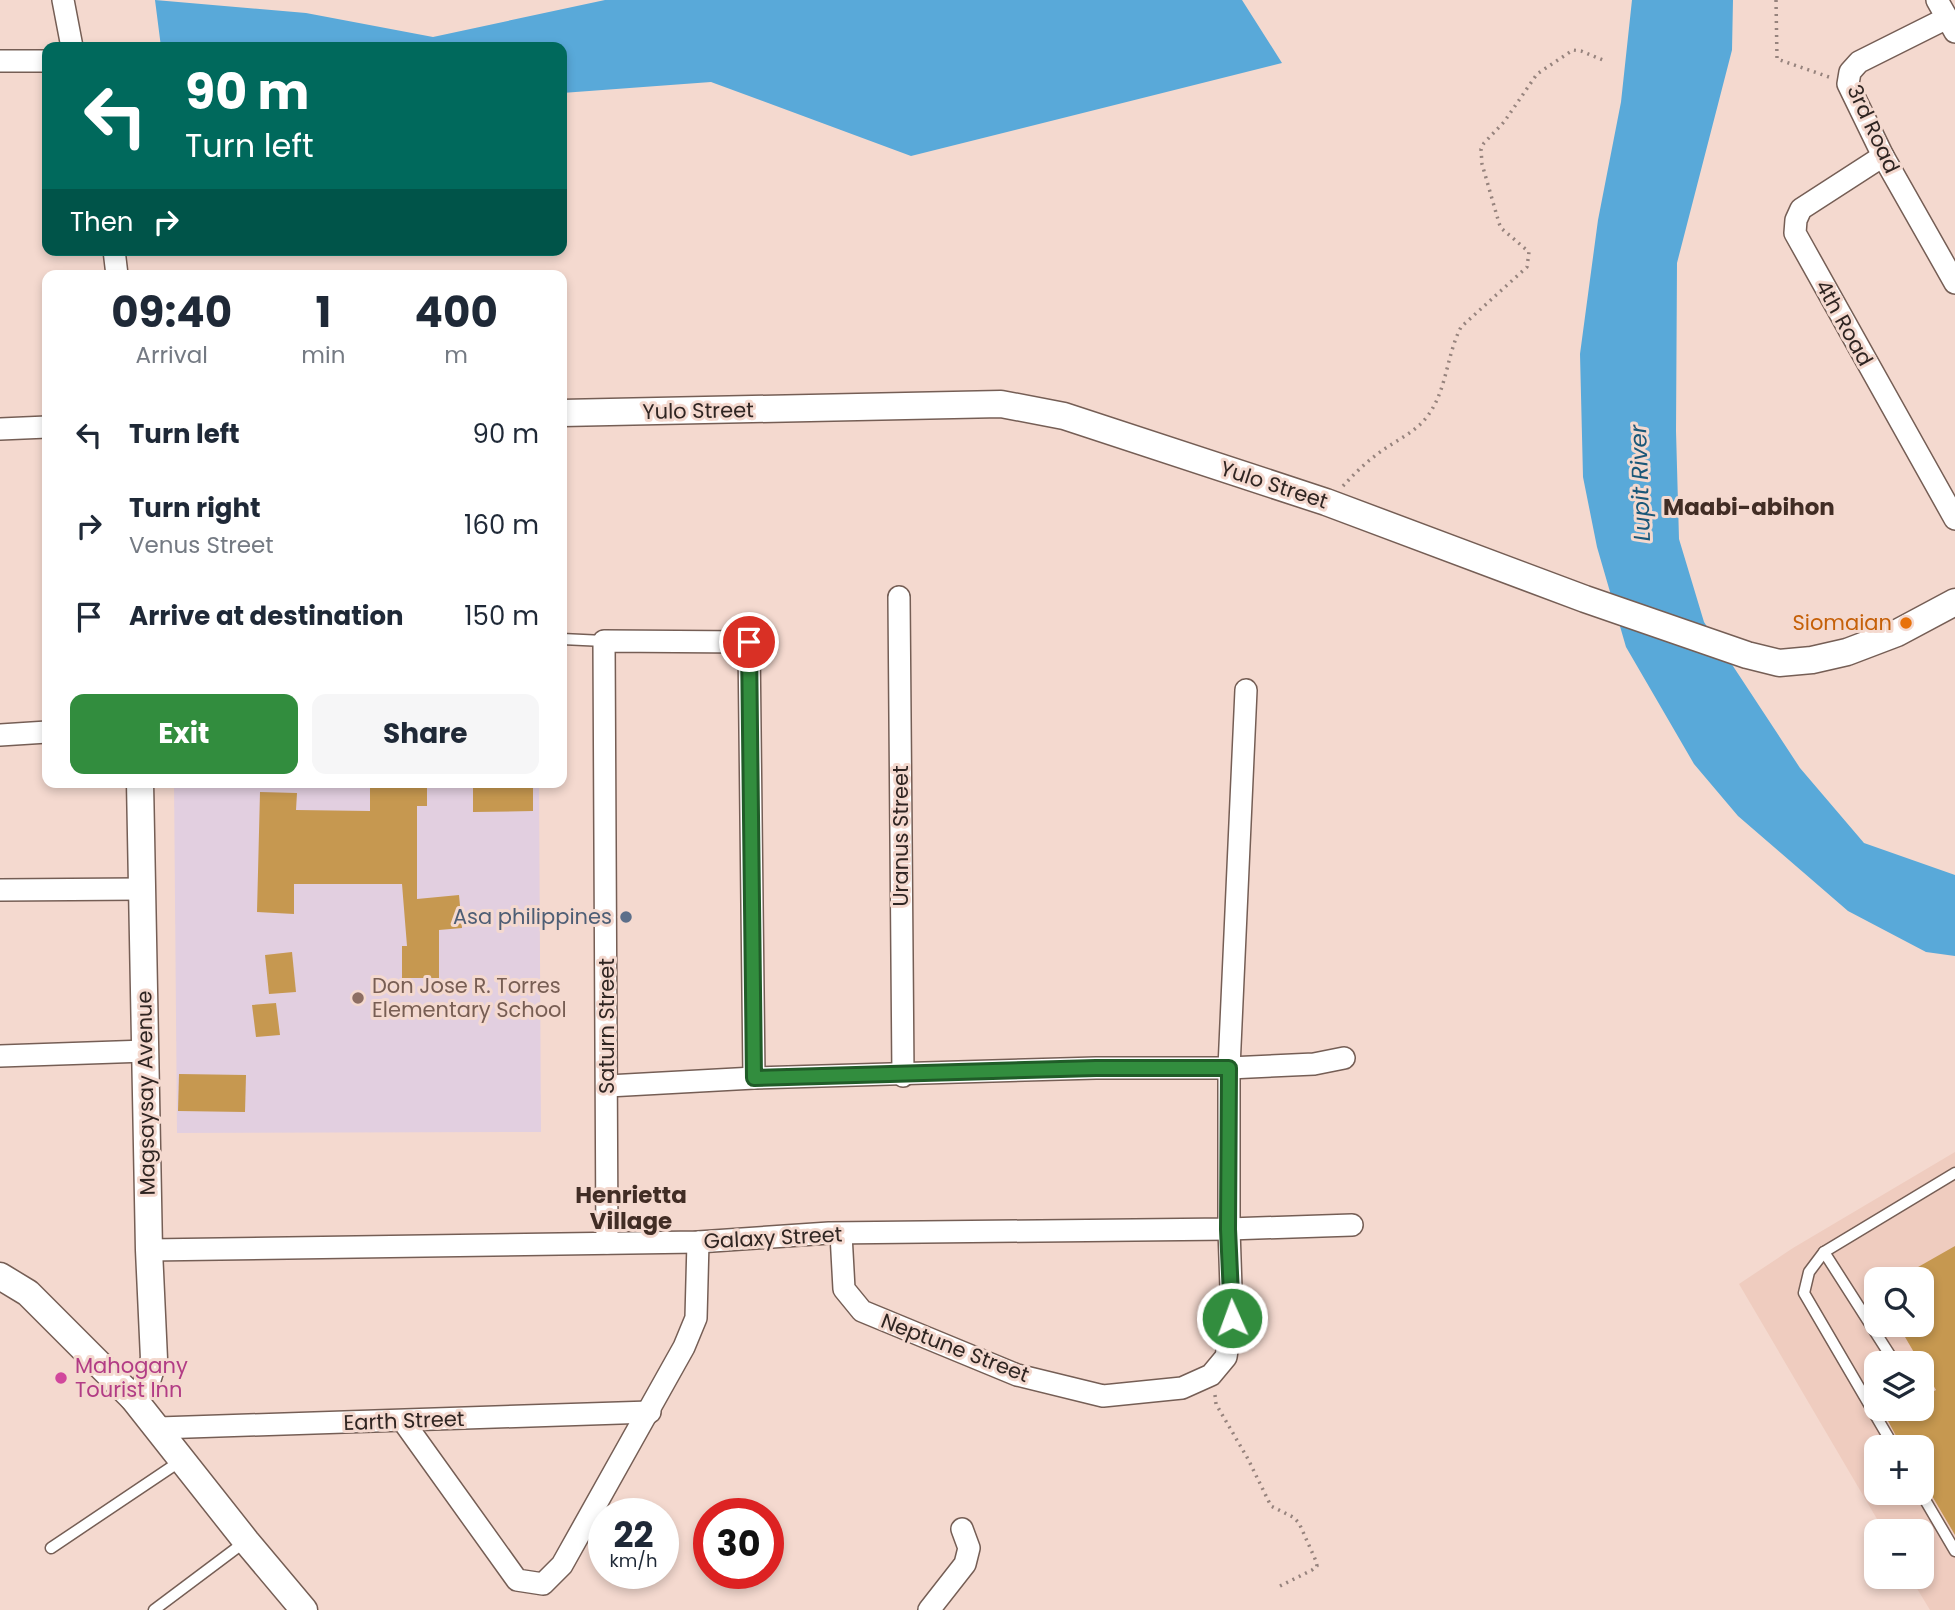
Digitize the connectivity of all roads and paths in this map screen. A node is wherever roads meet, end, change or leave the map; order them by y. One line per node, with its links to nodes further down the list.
1 (63, 0): 4 (street)
2 (1776, 0): 8 (path)
3 (1946, 17): 8 (street, 3rd Road)
4 (71, 42)
5 (1603, 60): 14 (path)
6 (0, 61): 7 (street)
7 (42, 61)
8 (1848, 84): 9 (street, 3rd Road)
9 (1883, 156): 10 (street, 3rd Road); 15 (street, 4th Road)
10 (1955, 283)
11 (567, 413): 14 (street, Yulo Street)
12 (42, 427): 13 (street)
13 (0, 429)
14 (1326, 502): 17 (street, Yulo Street)
15 (1955, 519)
16 (899, 597): 30 (street, Uranus Street)
17 (1955, 602)
18 (567, 639): 19 (lane)
19 (604, 641): 31 (street); 32 (street, Saturn Street)
20 (1246, 690): 29 (street)
21 (42, 732): 22 (street)
22 (0, 735)
23 (140, 788): 24 (street, Magsaysay Avenue)
24 (141, 889): 25 (street); 26 (street, Magsaysay Avenue)
25 (0, 890)
26 (146, 1051): 27 (street); 39 (street, Magsaysay Avenue)
27 (0, 1056)
28 (1344, 1058): 29 (street)
29 (1229, 1068): 30 (street); 35 (street)
30 (902, 1076): 31 (street)
31 (754, 1078): 32 (street)
32 (608, 1086): 38 (street, Saturn Street)
33 (1955, 1173): 40 (lane)
34 (1352, 1225): 35 (street, Galaxy Street)
35 (1228, 1229): 36 (street, Galaxy Street); 36 (street, Neptune Street)
36 (841, 1234): 37 (street, Galaxy Street)
37 (698, 1242): 38 (street, Galaxy Street); 45 (street)
38 (607, 1243): 39 (street, Galaxy Street)
39 (149, 1250): 43 (street, Magsaysay Avenue)
40 (1824, 1252): 42 (lane); 48 (lane)
41 (0, 1276): 43 (street)
42 (1887, 1351)
43 (134, 1398): 47 (street)
44 (1216, 1404): 55 (path)
45 (650, 1412): 46 (street, Earth Street); 46 (street)
46 (403, 1421): 47 (street, Earth Street)
47 (159, 1428): 49 (street)
48 (1887, 1435)
49 (182, 1460): 52 (street); 53 (lane)
50 (1928, 1505): 54 (lane)
51 (962, 1529): 58 (street)
52 (246, 1541): 56 (lane); 57 (street)
53 (51, 1549)
54 (1955, 1551)
55 (1280, 1586)
56 (154, 1610)
57 (304, 1610)
58 (929, 1610)

